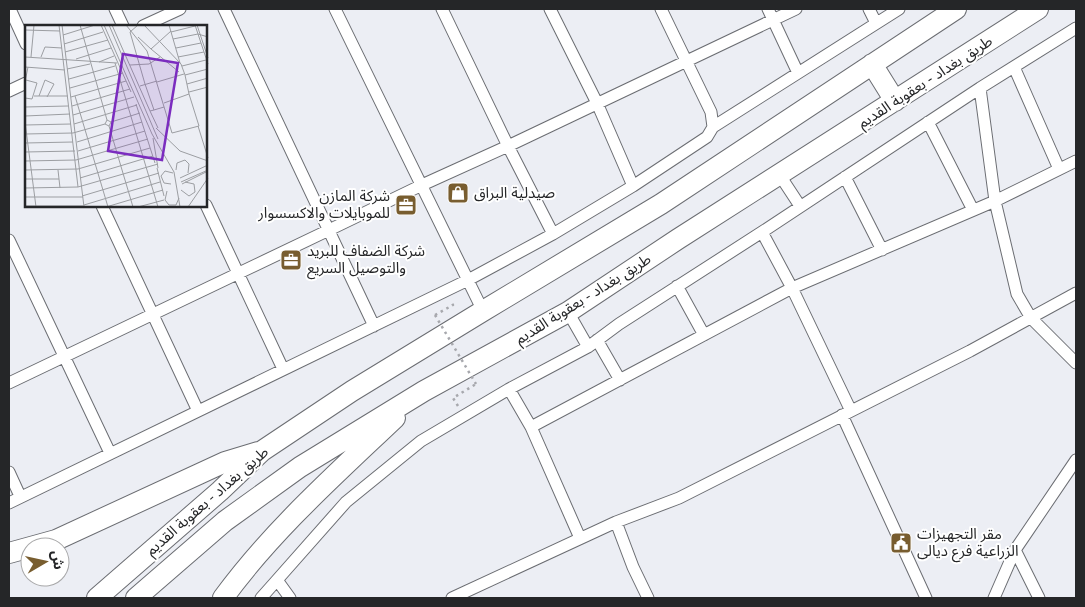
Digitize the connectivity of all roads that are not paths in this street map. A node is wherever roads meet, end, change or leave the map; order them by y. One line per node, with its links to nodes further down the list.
1 (10, 9): 20 (street)
2 (115, 9): 17 (street)
3 (180, 9): 18 (street)
4 (224, 9): 44 (street)
5 (335, 9): 37 (street)
6 (442, 9): 32 (street)
7 (550, 9): 29 (street)
8 (661, 9): 21 (street)
9 (768, 9): 15 (street)
10 (796, 9): 15 (street)
11 (869, 9): 16 (street)
12 (899, 9): 16 (street)
13 (956, 9): 22 (highway, طريق بغداد - بعقوبة القديم)
14 (1038, 9): 28 (highway, طريق بغداد - بعقوبة القديم)
15 (773, 20): 21 (street); 24 (street)
16 (876, 23): 24 (street)
17 (123, 25)
18 (145, 25)
19 (1076, 28): 23 (street)
20 (25, 42)
21 (687, 61): 29 (street); 31 (street)
22 (872, 64): 28 (highway); 54 (highway, طريق بغداد - بعقوبة القديم)
23 (1014, 67): 26 (street); 34 (street)
24 (798, 73): 31 (street)
25 (25, 83): 27 (street)
26 (980, 88): 30 (street); 39 (street)
27 (9, 91)
28 (894, 101): 35 (highway, طريق بغداد - بعقوبة القديم)
29 (597, 103): 32 (street); 38 (street)
30 (928, 122): 36 (street); 43 (street)
31 (713, 127): 38 (street)
32 (508, 146): 37 (street); 46 (street)
33 (1076, 161): 34 (street)
34 (1059, 169): 39 (street)
35 (779, 174): 40 (street); 55 (highway, طريق بغداد - بعقوبة القديم)
36 (845, 177): 40 (street); 48 (street)
37 (422, 185): 44 (street); 50 (street)
38 (632, 186): 46 (street)
39 (995, 201): 43 (street); 57 (street)
40 (800, 206): 45 (street)
41 (103, 208): 56 (street)
42 (207, 208): 49 (street)
43 (973, 210): 48 (street)
44 (329, 230): 49 (street); 58 (street)
45 (762, 232): 51 (street); 52 (street)
46 (553, 234): 50 (street)
47 (9, 240): 61 (street)
48 (882, 250): 52 (street)
49 (238, 274): 56 (street); 63 (street)
50 (468, 280): 54 (street); 58 (street)
51 (677, 286): 59 (street); 60 (street)
52 (792, 288): 59 (street); 69 (street)
53 (1076, 293): 57 (street)
54 (484, 311): 71 (highway, طريق بغداد - بعقوبة القديم)
55 (568, 312): 60 (street); 67 (highway, طريق بغداد - بعقوبة القديم)
56 (153, 314): 61 (street); 68 (street)
57 (1031, 318): 62 (street); 69 (street)
58 (374, 326): 63 (street)
59 (704, 335): 64 (street)
60 (592, 343): 64 (street); 66 (street)
61 (64, 356): 65 (street); 72 (street)
62 (1076, 363)
63 (284, 369): 68 (street)
64 (620, 380): 70 (street)
65 (9, 383)
66 (509, 390): 70 (street); 81 (street)
67 (424, 391): 82 (highway, طريق بغداد - بعقوبة القديم); 84 (highway)
68 (198, 411): 72 (street)
69 (847, 413): 77 (street); 89 (street)
70 (532, 427): 78 (street)
71 (262, 451): 80 (highway); 83 (highway, طريق بغداد - بعقوبة القديم)
72 (110, 453): 75 (street)
73 (1076, 460): 79 (street)
74 (9, 472): 75 (street)
75 (20, 496): 76 (street)
76 (9, 503)
77 (616, 522): 78 (street); 88 (street)
78 (580, 538): 87 (street)
79 (1015, 550): 90 (street); 91 (street)
80 (9, 553)
81 (277, 580): 85 (street); 86 (street)
82 (143, 592)
83 (96, 598)
84 (223, 598)
85 (261, 598)
86 (290, 598)
87 (452, 598)
88 (648, 598)
89 (926, 598)
90 (994, 598)
91 (1039, 598)

